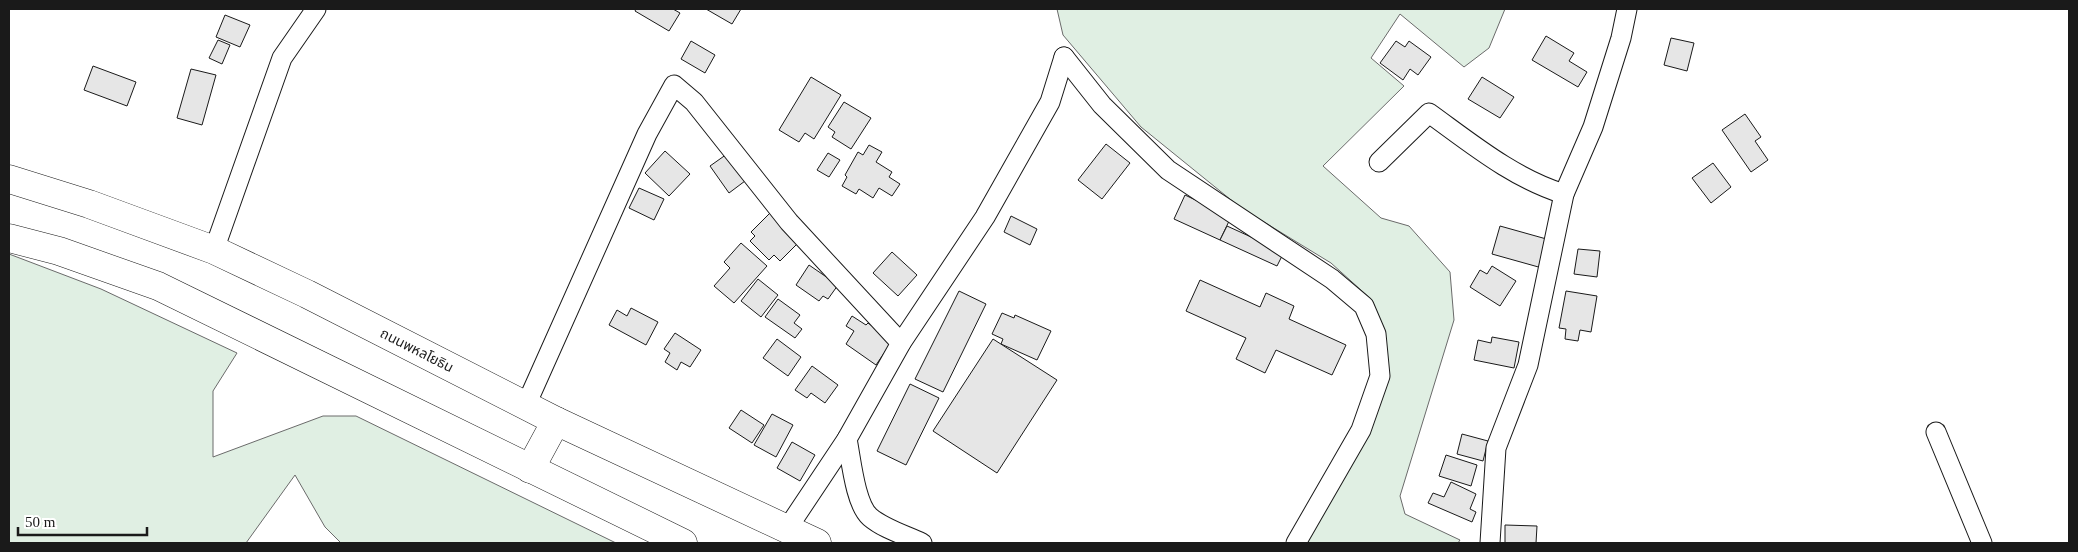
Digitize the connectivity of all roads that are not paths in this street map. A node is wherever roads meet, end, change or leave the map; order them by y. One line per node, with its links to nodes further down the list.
1 (316, 9): 7 (street)
2 (1627, 9): 5 (street)
3 (1379, 162): 5 (street)
4 (9, 179): 7 (highway, ถนนพหลโยธิน)
5 (1564, 194): 19 (street)
6 (9, 238): 13 (highway)
7 (214, 250): 9 (highway, ถนนพหลโยธิน)
8 (901, 343): 9 (street); 12 (street); 18 (street)
9 (526, 405): 10 (highway, ถนนพหลโยธิน)
10 (556, 421): 13 (highway); 14 (highway, ถนนพหลโยธิน)
11 (1936, 432): 20 (street)
12 (847, 439): 14 (street); 17 (street)
13 (530, 468): 15 (highway)
14 (787, 529): 16 (highway, ถนนพหลโยธิน)
15 (684, 543)
16 (817, 543)
17 (922, 543)
18 (1296, 543)
19 (1490, 543)
20 (1982, 543)

